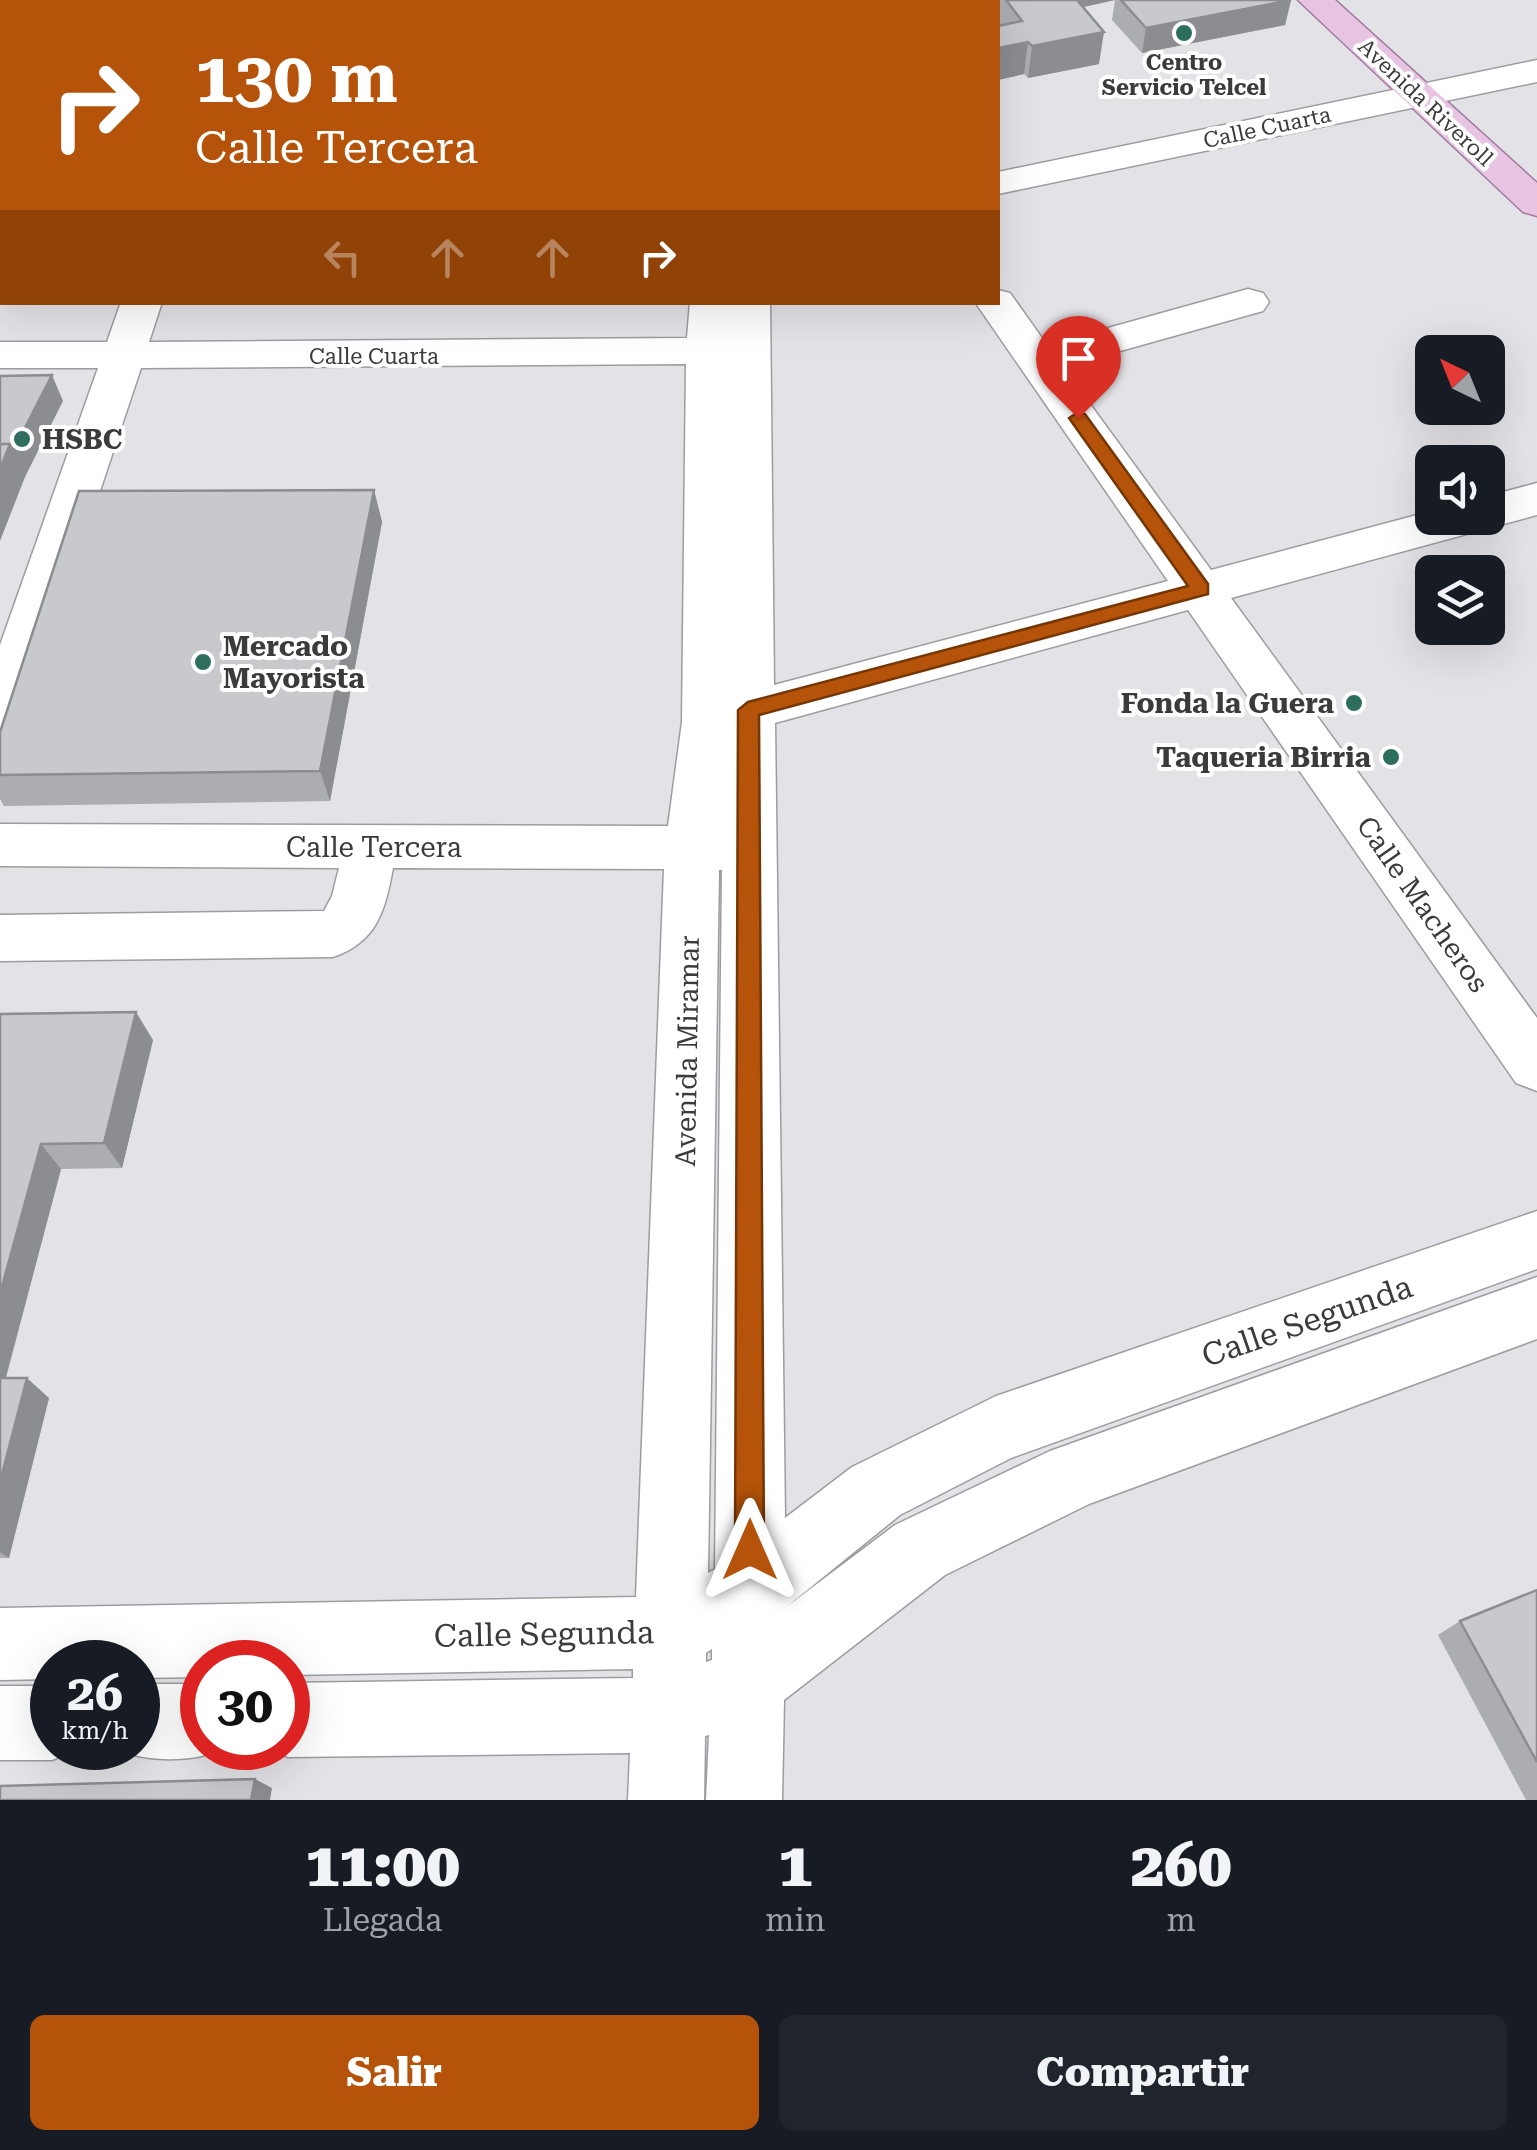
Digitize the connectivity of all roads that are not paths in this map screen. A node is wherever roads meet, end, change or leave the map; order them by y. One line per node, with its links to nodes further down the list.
1 (1315, 0): 3 (main road, Avenida Riveroll)
2 (1537, 71): 3 (street, Calle Cuarta)
3 (1418, 96): 4 (street, Calle Cuarta); 5 (main road, Avenida Riveroll)
4 (1000, 183)
5 (1537, 204)
6 (1248, 302): 12 (street)
7 (141, 305): 11 (street)
8 (998, 305): 12 (street, Calle Macheros)
9 (728, 327): 11 (street, Calle Cuarta); 18 (street, Avenida Miramar)
10 (0, 355): 11 (street, Calle Cuarta)
11 (124, 357): 17 (street)
12 (1038, 361): 16 (street, Calle Macheros)
13 (1537, 499): 14 (street)
14 (1505, 507)
15 (1415, 532): 16 (street)
16 (1202, 589): 18 (street); 23 (street, Calle Macheros)
17 (0, 716)
18 (728, 716): 21 (street, Avenida Miramar)
19 (0, 845): 20 (street, Calle Tercera)
20 (370, 847): 21 (street, Calle Tercera); 22 (street)
21 (720, 848): 26 (street, Avenida Miramar); 27 (street, Avenida Miramar)
22 (0, 938)
23 (1537, 1065)
24 (1537, 1240): 26 (street, Calle Segunda)
25 (1537, 1308): 29 (street)
26 (750, 1589): 27 (street, Calle Segunda); 29 (street, Avenida Miramar)
27 (672, 1632): 28 (street, Calle Segunda); 30 (street, Avenida Miramar)
28 (0, 1644)
29 (746, 1683): 30 (street); 35 (street, Avenida Miramar)
30 (668, 1715): 31 (street); 34 (street, Avenida Miramar)
31 (310, 1720)
32 (30, 1722): 33 (street)
33 (0, 1723)
34 (666, 1800)
35 (744, 1800)

